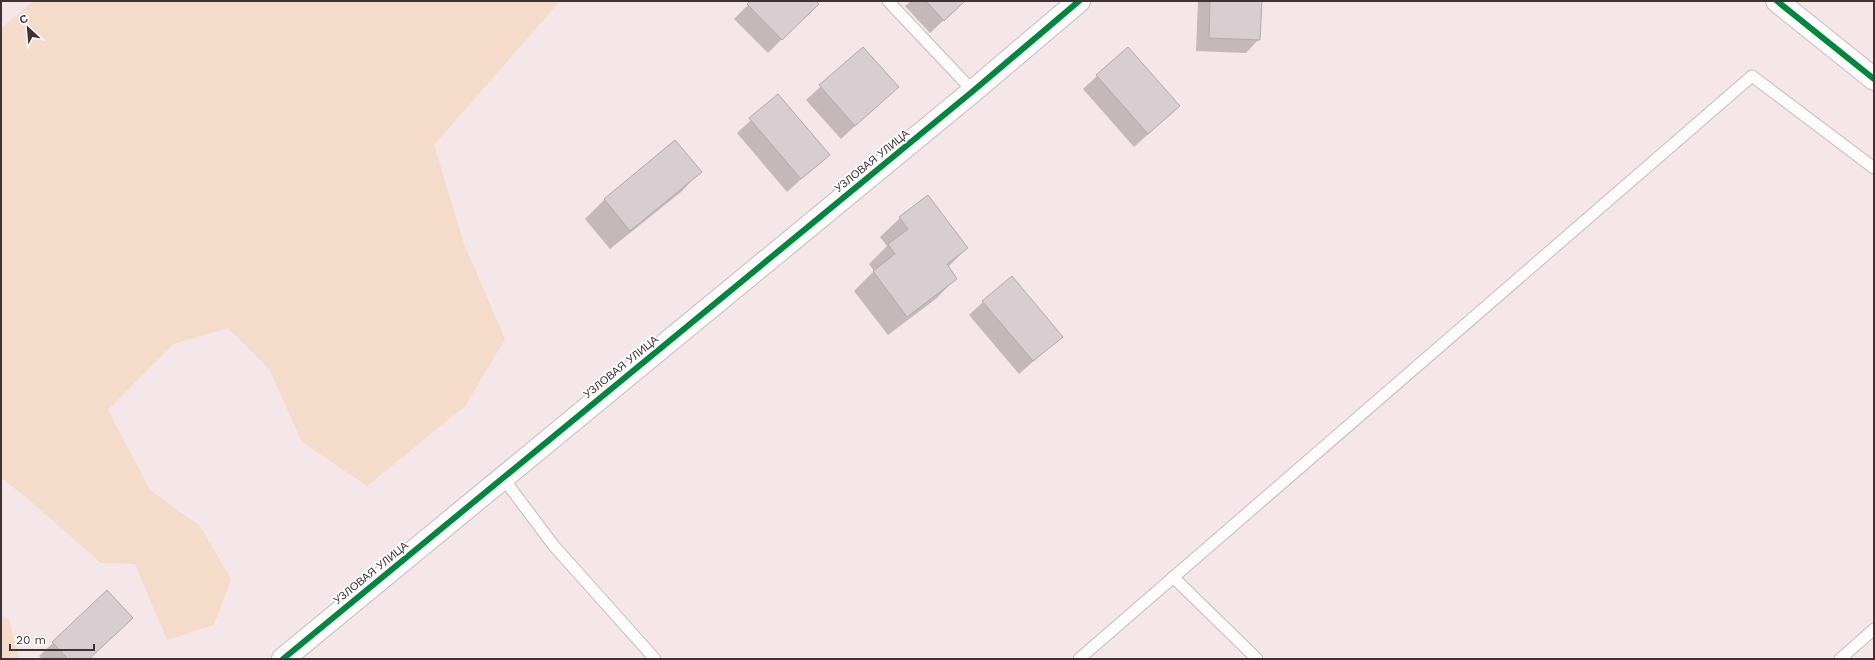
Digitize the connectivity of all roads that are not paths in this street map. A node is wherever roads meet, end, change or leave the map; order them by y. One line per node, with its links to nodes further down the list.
1 (888, 1): 5 (lane)
2 (1079, 1): 5 (street, УЗЛОВАЯ УЛИЦА)
3 (1777, 1): 4 (street)
4 (1874, 79)
5 (973, 91): 7 (street, УЗЛОВАЯ УЛИЦА)
6 (1874, 168): 8 (lane)
7 (503, 478): 10 (street, УЗЛОВАЯ УЛИЦА); 11 (lane)
8 (1173, 577): 12 (lane); 13 (lane)
9 (1874, 629): 14 (lane)
10 (282, 659)
11 (655, 659)
12 (1078, 659)
13 (1257, 659)
14 (1840, 659)

